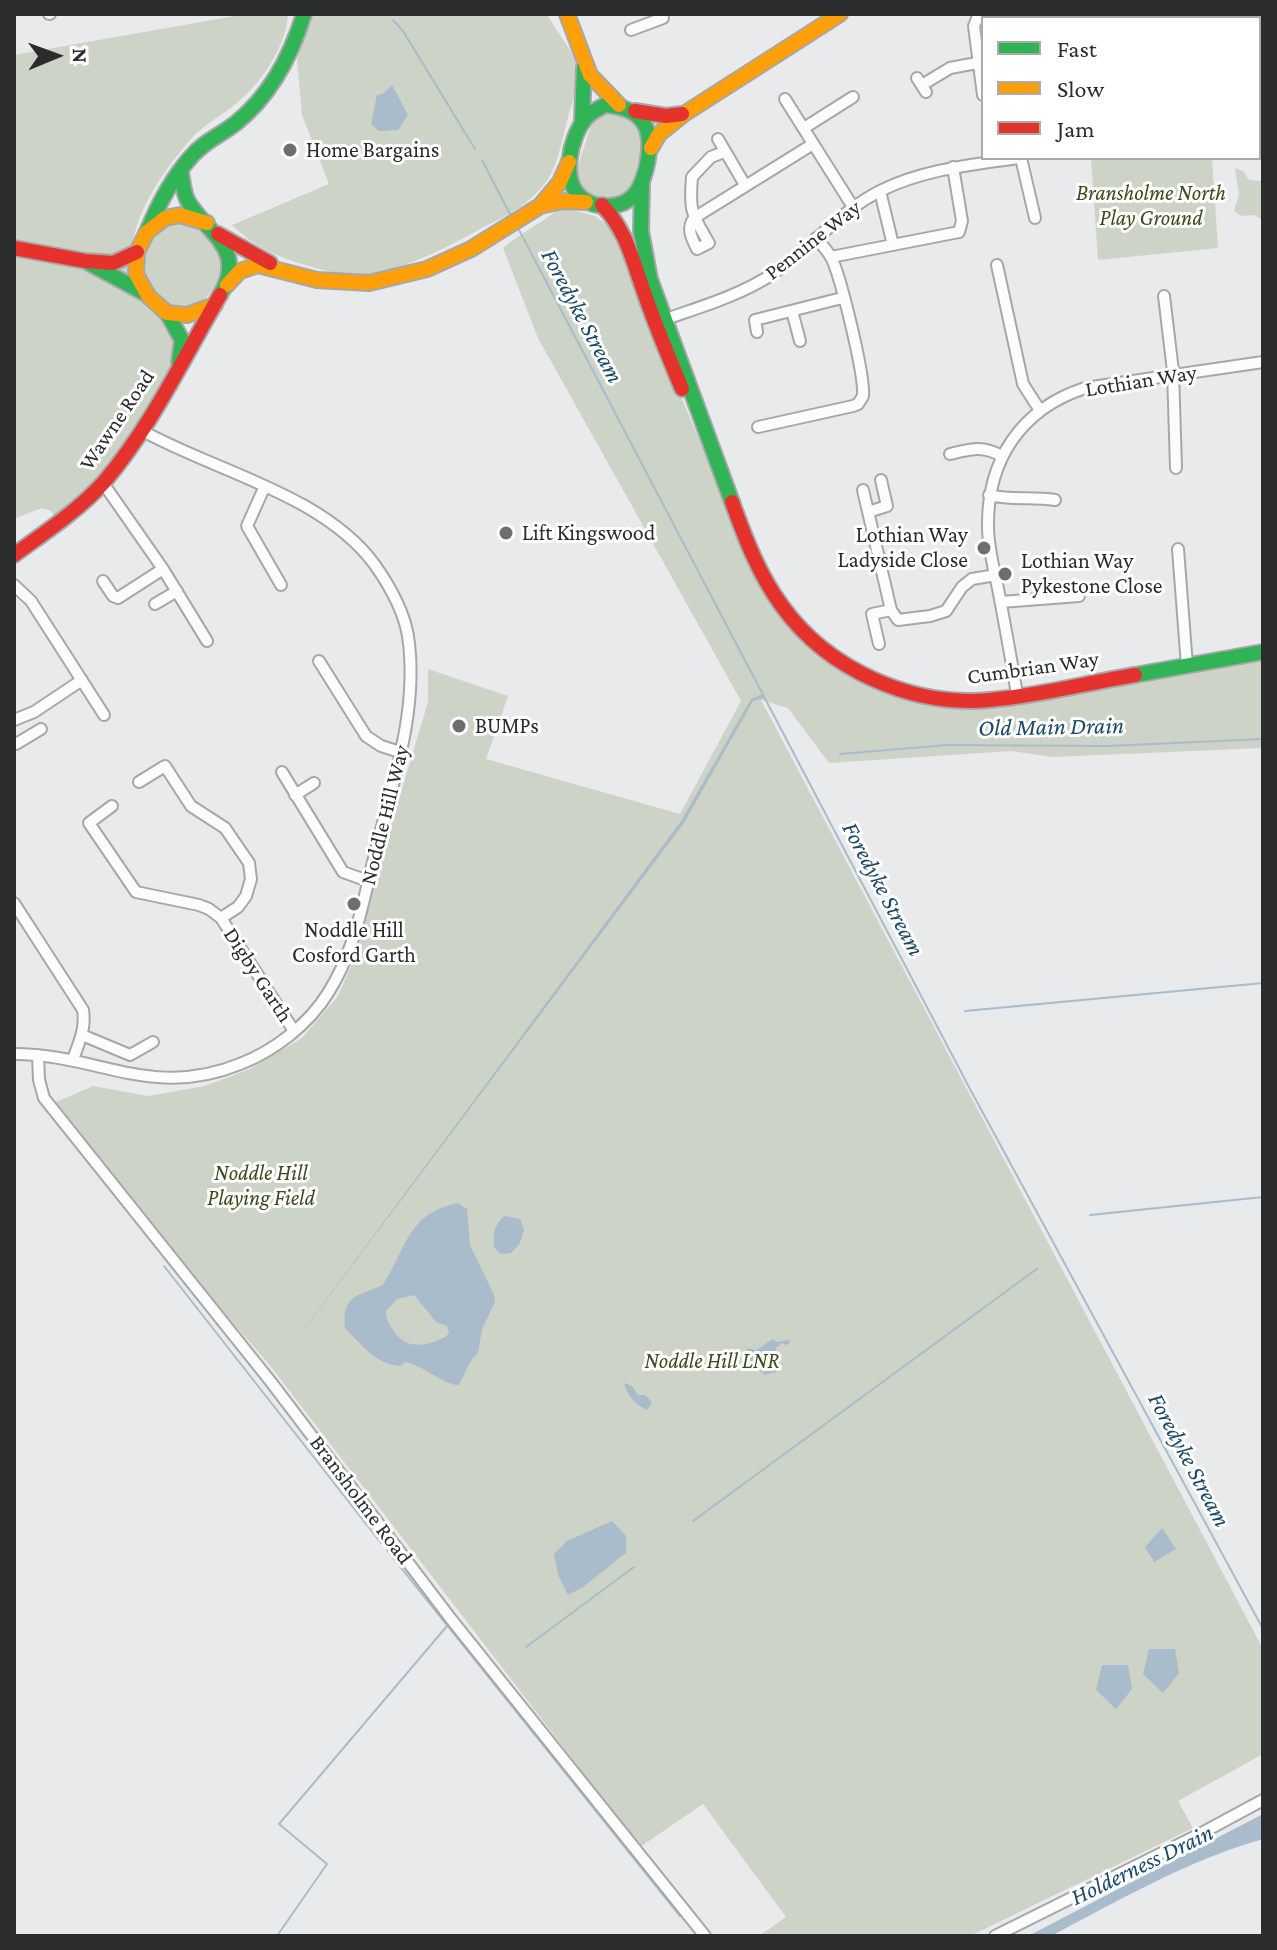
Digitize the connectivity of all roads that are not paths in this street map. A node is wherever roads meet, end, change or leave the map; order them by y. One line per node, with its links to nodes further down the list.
1 (304, 14): 26 (street)
2 (567, 14): 7 (street)
3 (661, 14): 6 (street)
4 (840, 14): 15 (street)
5 (979, 14): 8 (street)
6 (631, 30)
7 (584, 63): 13 (street); 16 (street)
8 (977, 63): 9 (street); 10 (street)
9 (981, 84)
10 (922, 85)
11 (853, 97): 17 (street)
12 (785, 99): 17 (street)
13 (619, 105): 14 (street); 16 (street)
14 (635, 111): 15 (street); 20 (street)
15 (684, 114): 20 (street)
16 (582, 122): 24 (street)
17 (804, 128): 19 (street)
18 (718, 139): 21 (street)
19 (813, 144): 28 (street); 33 (street)
20 (651, 148): 27 (street)
21 (724, 152): 28 (street); 28 (street)
22 (993, 160): 25 (street, Pennine Way)
23 (1020, 160): 34 (street)
24 (569, 162): 30 (street); 32 (street)
25 (953, 167): 29 (street, Pennine Way); 38 (street)
26 (181, 172): 35 (street); 36 (street)
27 (642, 182): 31 (street); 52 (street, Cumbrian Way)
28 (745, 185)
29 (880, 191): 33 (street, Pennine Way); 38 (street, Pennine Way)
30 (586, 202): 31 (street); 32 (street)
31 (602, 205): 52 (street, Cumbrian Way)
32 (540, 206): 44 (street)
33 (853, 207): 37 (street, Pennine Way)
34 (1035, 218)
35 (213, 228): 36 (street); 44 (street); 45 (street)
36 (147, 232): 40 (street)
37 (816, 238): 41 (street); 52 (street, Pennine Way)
38 (893, 245): 41 (street)
39 (14, 248): 42 (street)
40 (137, 252): 42 (street); 46 (street)
41 (831, 257): 48 (street)
42 (85, 261): 46 (street)
43 (997, 265): 58 (street)
44 (283, 271): 45 (street)
45 (226, 285): 49 (street)
46 (148, 296): 51 (street)
47 (1164, 296): 57 (street)
48 (842, 298): 50 (street); 59 (street)
49 (216, 305): 51 (street); 56 (street, Wawne Road)
50 (792, 311): 53 (street); 54 (street)
51 (167, 313): 56 (street, Wawne Road)
52 (661, 321): 89 (street, Cumbrian Way)
53 (757, 332)
54 (800, 341)
55 (1263, 362): 57 (street, Lothian Way)
56 (179, 367): 60 (street, Wawne Road)
57 (1172, 376): 58 (street, Lothian Way); 63 (street)
58 (1039, 409): 62 (street, Lothian Way)
59 (758, 427)
60 (141, 430): 65 (street, Wawne Road); 66 (street, Noddle Hill Way)
61 (950, 454): 62 (street)
62 (1002, 456): 68 (street, Lothian Way)
63 (1176, 468)
64 (881, 480): 70 (street)
65 (103, 483): 72 (street, Wawne Road); 73 (street)
66 (264, 488): 77 (street); 95 (street, Noddle Hill Way)
67 (863, 490): 70 (street)
68 (989, 495): 69 (street); 74 (street, Lothian Way)
69 (1055, 500)
70 (868, 512): 82 (street)
71 (1178, 549): 87 (street)
72 (14, 555)
73 (163, 569): 75 (street); 78 (street)
74 (996, 575): 80 (street, Lothian Way); 82 (street)
75 (103, 581)
76 (14, 585): 88 (street)
77 (281, 585)
78 (177, 591): 81 (street); 83 (street)
79 (1079, 596): 80 (street)
80 (1001, 602): 89 (street, Lothian Way)
81 (155, 604)
82 (891, 610): 84 (street)
83 (207, 641)
84 (879, 644)
85 (1263, 652): 87 (street, Cumbrian Way)
86 (319, 661): 95 (street)
87 (1187, 666): 89 (street, Cumbrian Way)
88 (82, 680): 90 (street); 91 (street)
89 (1017, 695)
90 (104, 715)
91 (16, 719): 93 (street)
92 (41, 729): 93 (street)
93 (28, 736): 94 (street)
94 (16, 744)
95 (400, 752): 101 (street, Noddle Hill Way)
96 (282, 772): 99 (street)
97 (139, 782): 103 (street, Digby Garth)
98 (314, 783): 99 (street)
99 (295, 795): 101 (street)
100 (112, 806): 103 (street, Digby Garth)
101 (368, 881): 104 (street, Noddle Hill Way)
102 (14, 903): 105 (street)
103 (221, 918): 104 (street, Digby Garth)
104 (294, 1031): 109 (street, Noddle Hill Way)
105 (82, 1035): 106 (street); 109 (street)
106 (153, 1042)
107 (14, 1054): 108 (street, Noddle Hill Way)
108 (38, 1055): 109 (street, Noddle Hill Way); 111 (street, Bransholme Road)
109 (73, 1059)
110 (1263, 1800): 112 (street)
111 (705, 1936)
112 (995, 1936)

